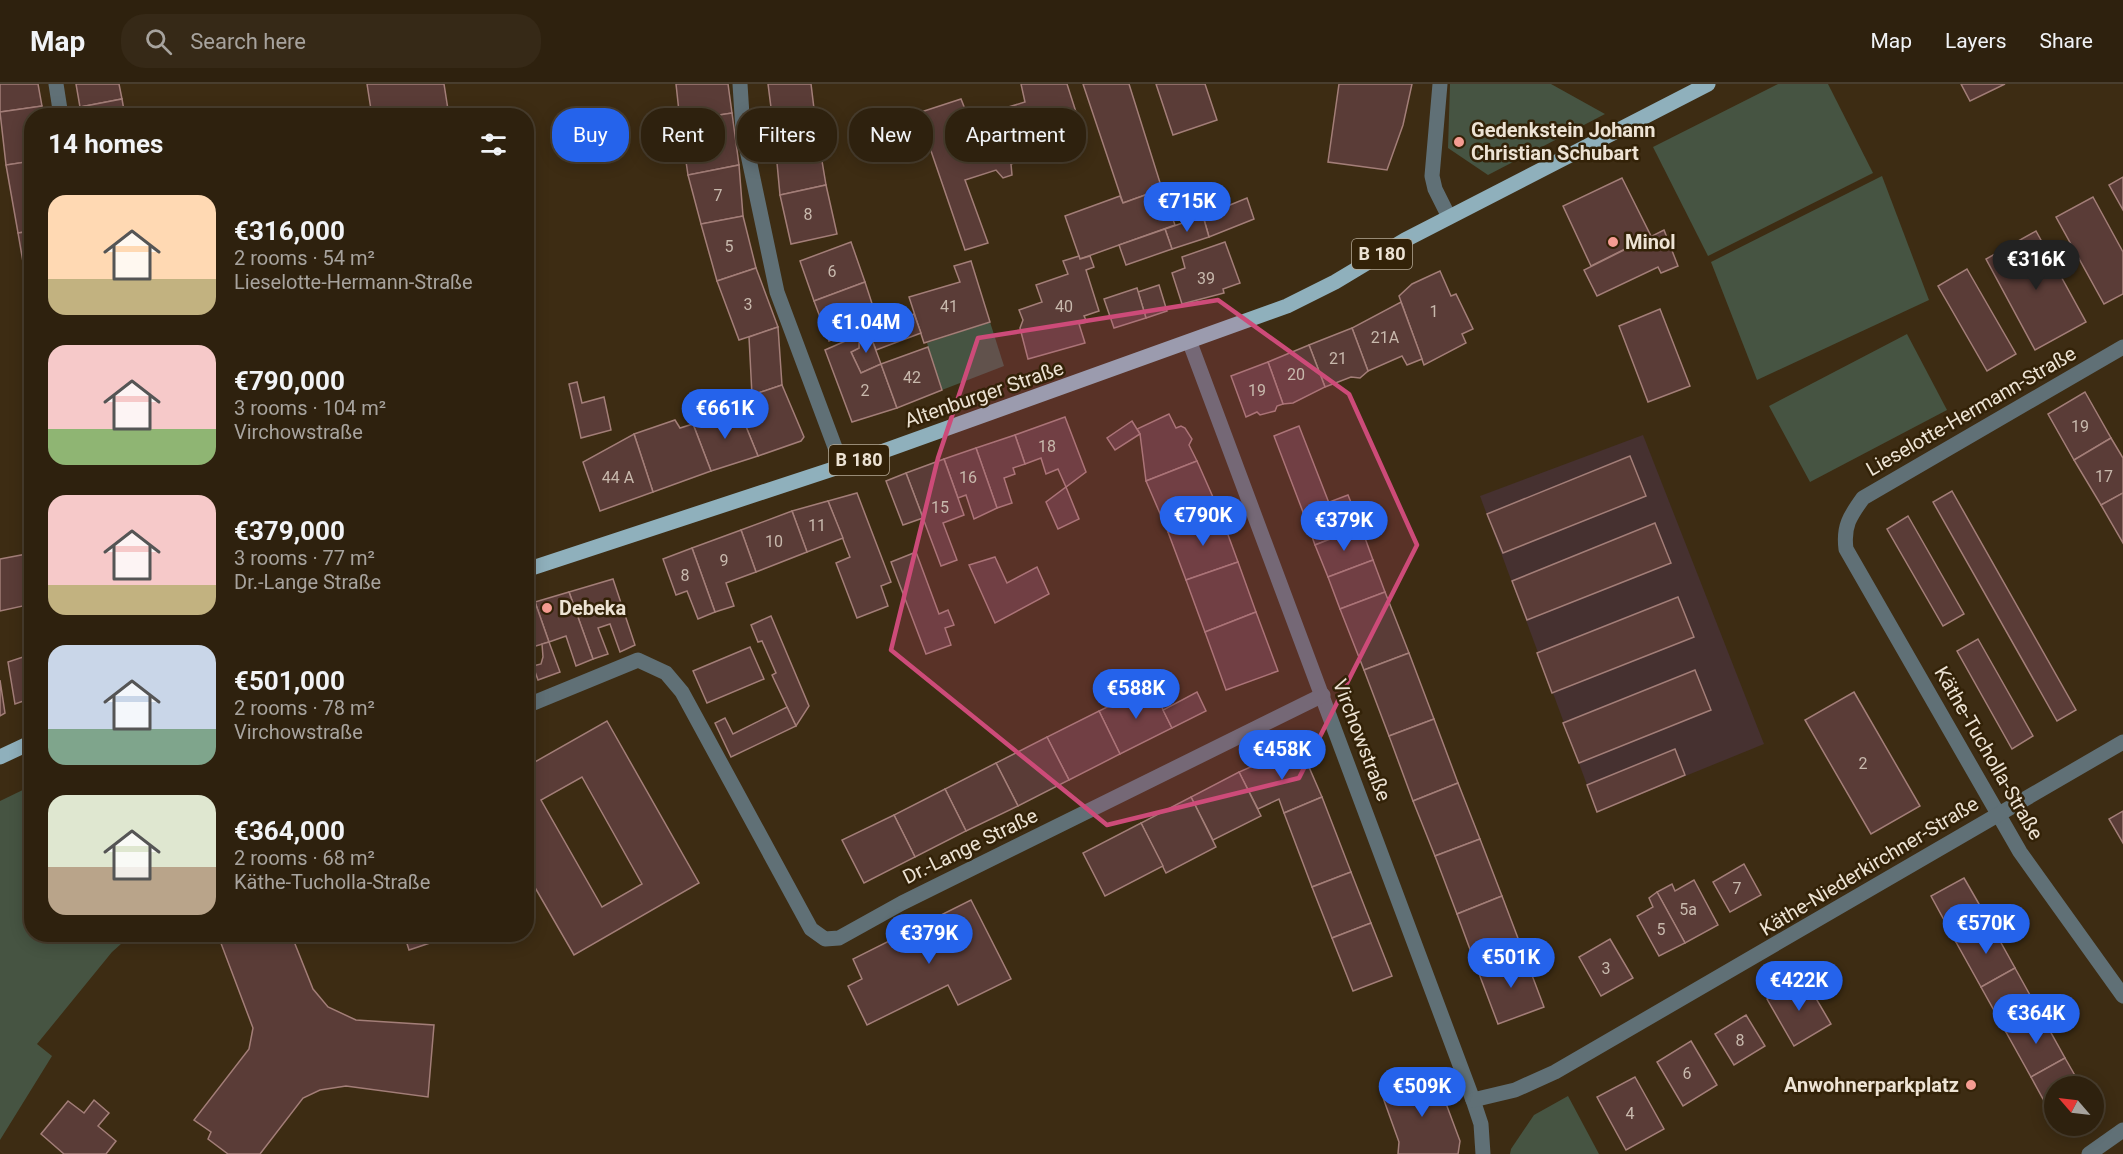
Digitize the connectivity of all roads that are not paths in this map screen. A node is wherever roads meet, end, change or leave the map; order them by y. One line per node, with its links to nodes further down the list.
1 (56, 84): 5 (street)
2 (740, 84): 9 (street)
3 (1440, 84): 6 (street)
4 (1708, 84): 6 (main road, B 180)
5 (60, 108)
6 (1449, 217): 7 (main road, Altenburger Straße / B 180)
7 (1190, 343): 9 (main road, Altenburger Straße / B 180); 12 (street, Virchowstraße)
8 (2123, 347): 10 (street, Lieselotte-Hermann-Straße)
9 (842, 466): 11 (main road, Altenburger Straße / B 180)
10 (1847, 519): 17 (street, Käthe-Tucholla-Straße)
11 (534, 567)
12 (1323, 695): 13 (street, Dr.-Lange Straße); 19 (street, Virchowstraße)
13 (534, 703)
14 (2123, 742): 17 (street, Käthe-Niederkirchner-Straße)
15 (24, 746): 16 (main road)
16 (0, 757)
17 (1998, 814): 18 (street, Käthe-Tucholla-Straße); 19 (street, Käthe-Niederkirchner-Straße)
18 (2123, 996)
19 (1473, 1100): 21 (street, Virchowstraße)
20 (2123, 1130): 22 (street)
21 (1483, 1154)
22 (2089, 1154)

